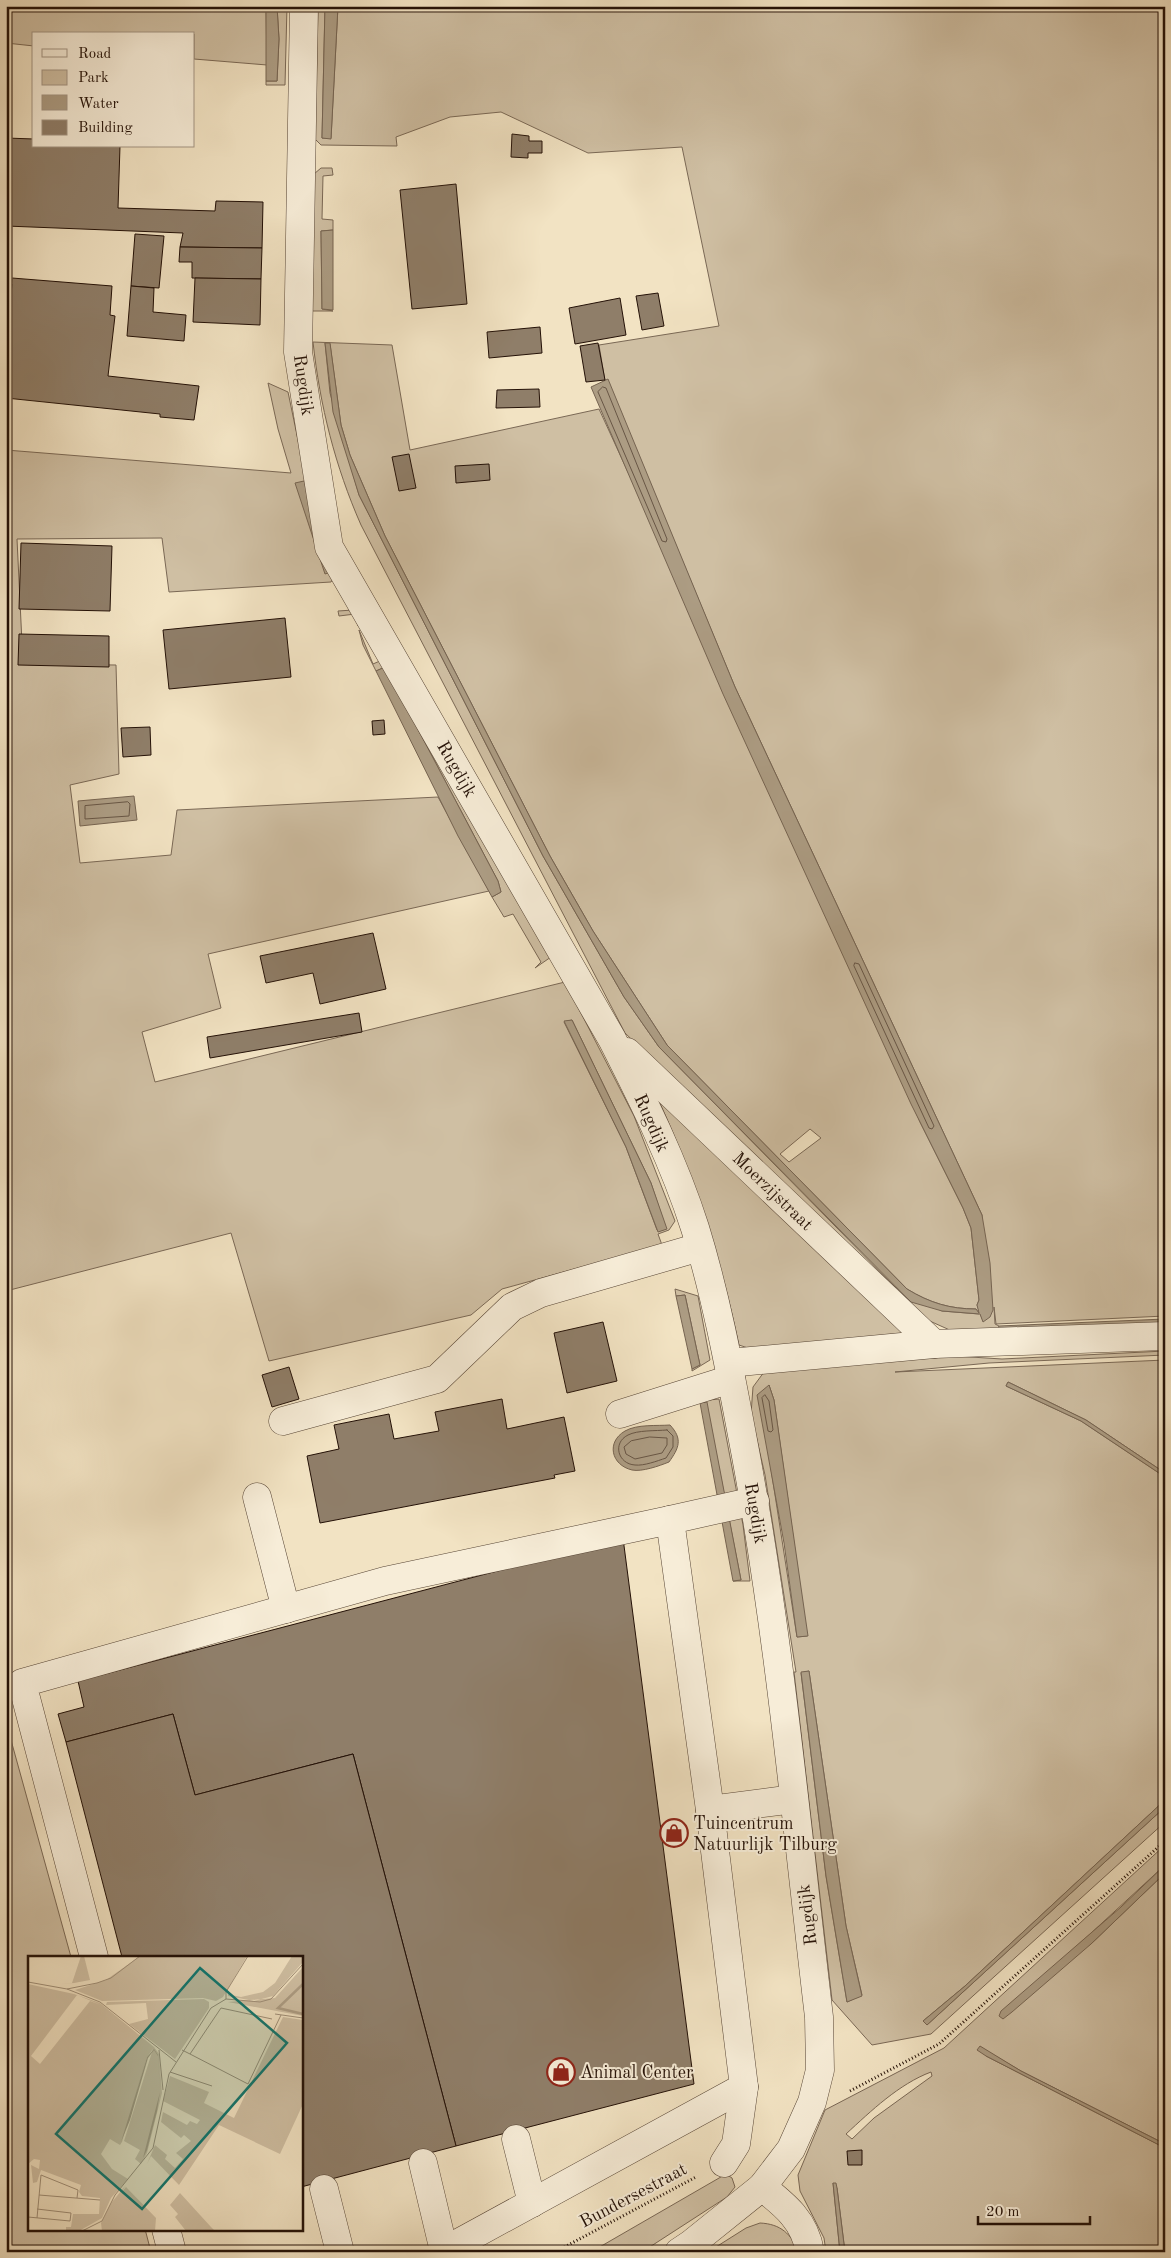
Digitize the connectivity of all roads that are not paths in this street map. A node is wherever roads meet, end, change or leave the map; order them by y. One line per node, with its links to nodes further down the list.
1 (304, 6): 2 (street, Rugdijk)
2 (612, 1039): 3 (street, Rugdijk); 5 (street, Moerzijstraat)
3 (700, 1247): 6 (street, Rugdijk); 8 (street)
4 (1165, 1336): 5 (street)
5 (934, 1344): 6 (street)
6 (730, 1371): 7 (street); 10 (street, Rugdijk)
7 (620, 1414)
8 (283, 1422)
9 (257, 1497): 12 (street)
10 (755, 1501): 11 (street); 13 (street, Rugdijk)
11 (670, 1520): 12 (street); 14 (street)
12 (286, 1609): 15 (street)
13 (794, 1799): 14 (street); 20 (street, Rugdijk)
14 (710, 1810): 16 (street)
15 (94, 1956)
16 (744, 2087): 19 (street); 22 (street)
17 (516, 2139): 22 (street)
18 (423, 2163): 24 (street)
19 (724, 2163)
20 (762, 2187): 27 (street, Rugdijk); 28 (street)
21 (324, 2189): 26 (street)
22 (532, 2203): 24 (street)
23 (166, 2230): 25 (street)
24 (443, 2251)
25 (172, 2252)
26 (340, 2252)
27 (679, 2252)
28 (810, 2252)

